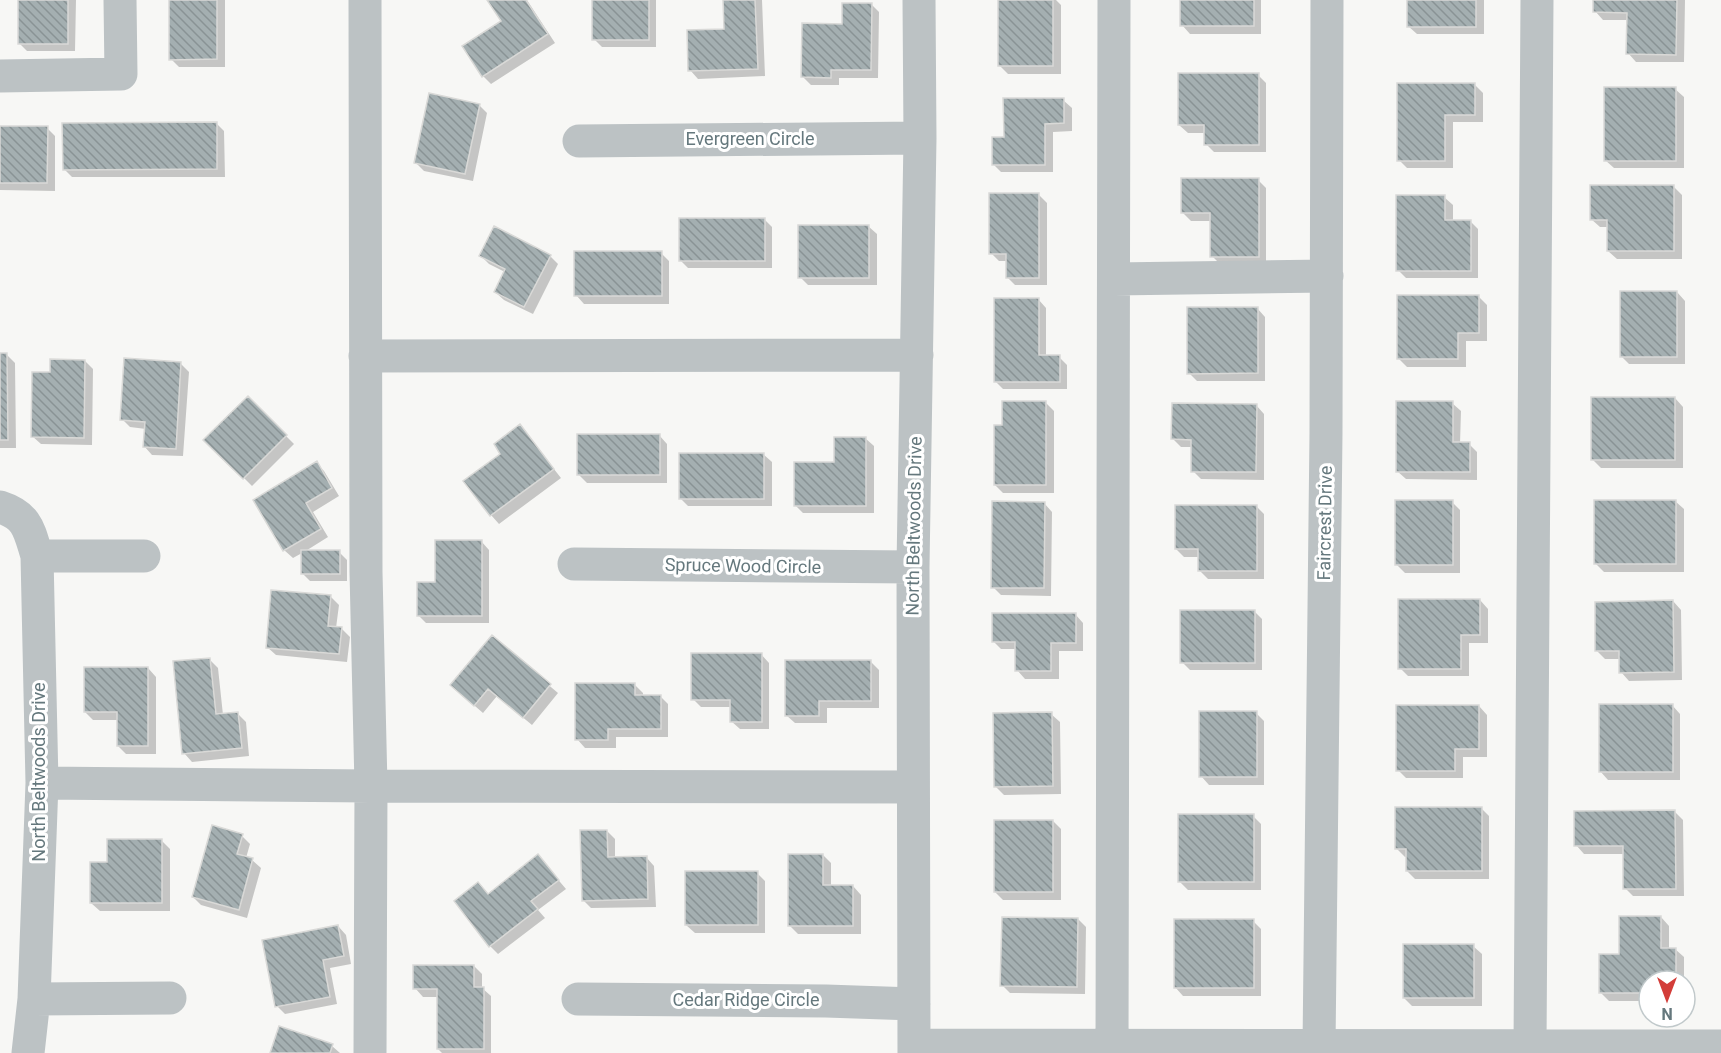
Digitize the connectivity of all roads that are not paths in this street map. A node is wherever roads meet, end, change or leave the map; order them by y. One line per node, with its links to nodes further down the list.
1 (120, 0): 7 (street)
2 (365, 0): 13 (street)
3 (919, 0): 8 (street, North Beltwoods Drive)
4 (1114, 0): 11 (street)
5 (1327, 0): 10 (street, Faircrest Drive)
6 (1537, 0): 27 (street)
7 (0, 76)
8 (920, 138): 9 (street, Evergreen Circle); 12 (street, North Beltwoods Drive)
9 (579, 141)
10 (1327, 276): 11 (street); 26 (street, Faircrest Drive)
11 (1114, 279): 30 (street)
12 (917, 355): 13 (street); 18 (street, North Beltwoods Drive)
13 (365, 356): 20 (street)
14 (0, 507): 15 (street, North Beltwoods Drive)
15 (37, 556): 16 (street); 19 (street, North Beltwoods Drive)
16 (144, 556)
17 (574, 564): 18 (street, Spruce Wood Circle)
18 (913, 567): 21 (street, North Beltwoods Drive)
19 (42, 783): 20 (street); 23 (street, North Beltwoods Drive)
20 (371, 786): 21 (street); 32 (street)
21 (913, 787): 25 (street, North Beltwoods Drive)
22 (170, 998): 23 (street)
23 (34, 999): 31 (street, North Beltwoods Drive)
24 (578, 999): 25 (street, Cedar Ridge Circle)
25 (914, 1004): 29 (street, North Beltwoods Drive)
26 (1319, 1046): 27 (street); 30 (street)
27 (1530, 1046): 28 (street)
28 (1721, 1046)
29 (914, 1049): 30 (street)
30 (1112, 1049)
31 (28, 1053)
32 (370, 1053)

